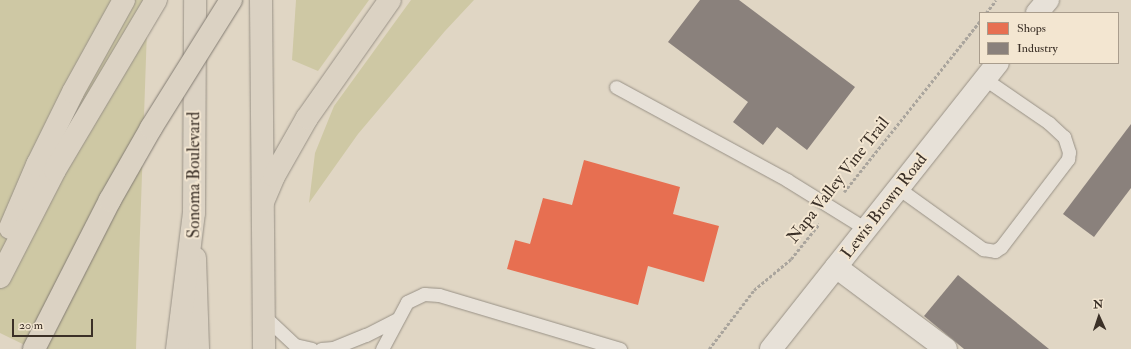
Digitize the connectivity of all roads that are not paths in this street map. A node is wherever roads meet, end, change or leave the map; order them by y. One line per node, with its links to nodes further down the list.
1 (124, 0): 15 (main road)
2 (156, 0): 17 (main road)
3 (195, 0): 13 (main road, Sonoma Boulevard)
4 (231, 0): 20 (main road, bridge)
5 (261, 0): 12 (main road)
6 (390, 0): 12 (main road)
7 (1048, 0): 8 (street)
8 (1038, 12)
9 (991, 71): 11 (street, Lewis Brown Road); 11 (lane)
10 (616, 87): 14 (lane)
11 (898, 188): 14 (street, Lewis Brown Road)
12 (263, 202): 18 (main road)
13 (194, 213): 21 (main road); 22 (main road, Sonoma Boulevard)
14 (866, 229): 16 (street, Lewis Brown Road)
15 (0, 255)
16 (836, 267): 28 (street, Lewis Brown Road); 29 (street)
17 (0, 277)
18 (264, 316): 23 (main road); 24 (lane)
19 (397, 319): 25 (lane); 26 (lane); 27 (lane)
20 (34, 349)
21 (178, 349)
22 (198, 349)
23 (264, 349)
24 (312, 349)
25 (321, 349)
26 (382, 349)
27 (620, 349)
28 (771, 349)
29 (946, 349)

